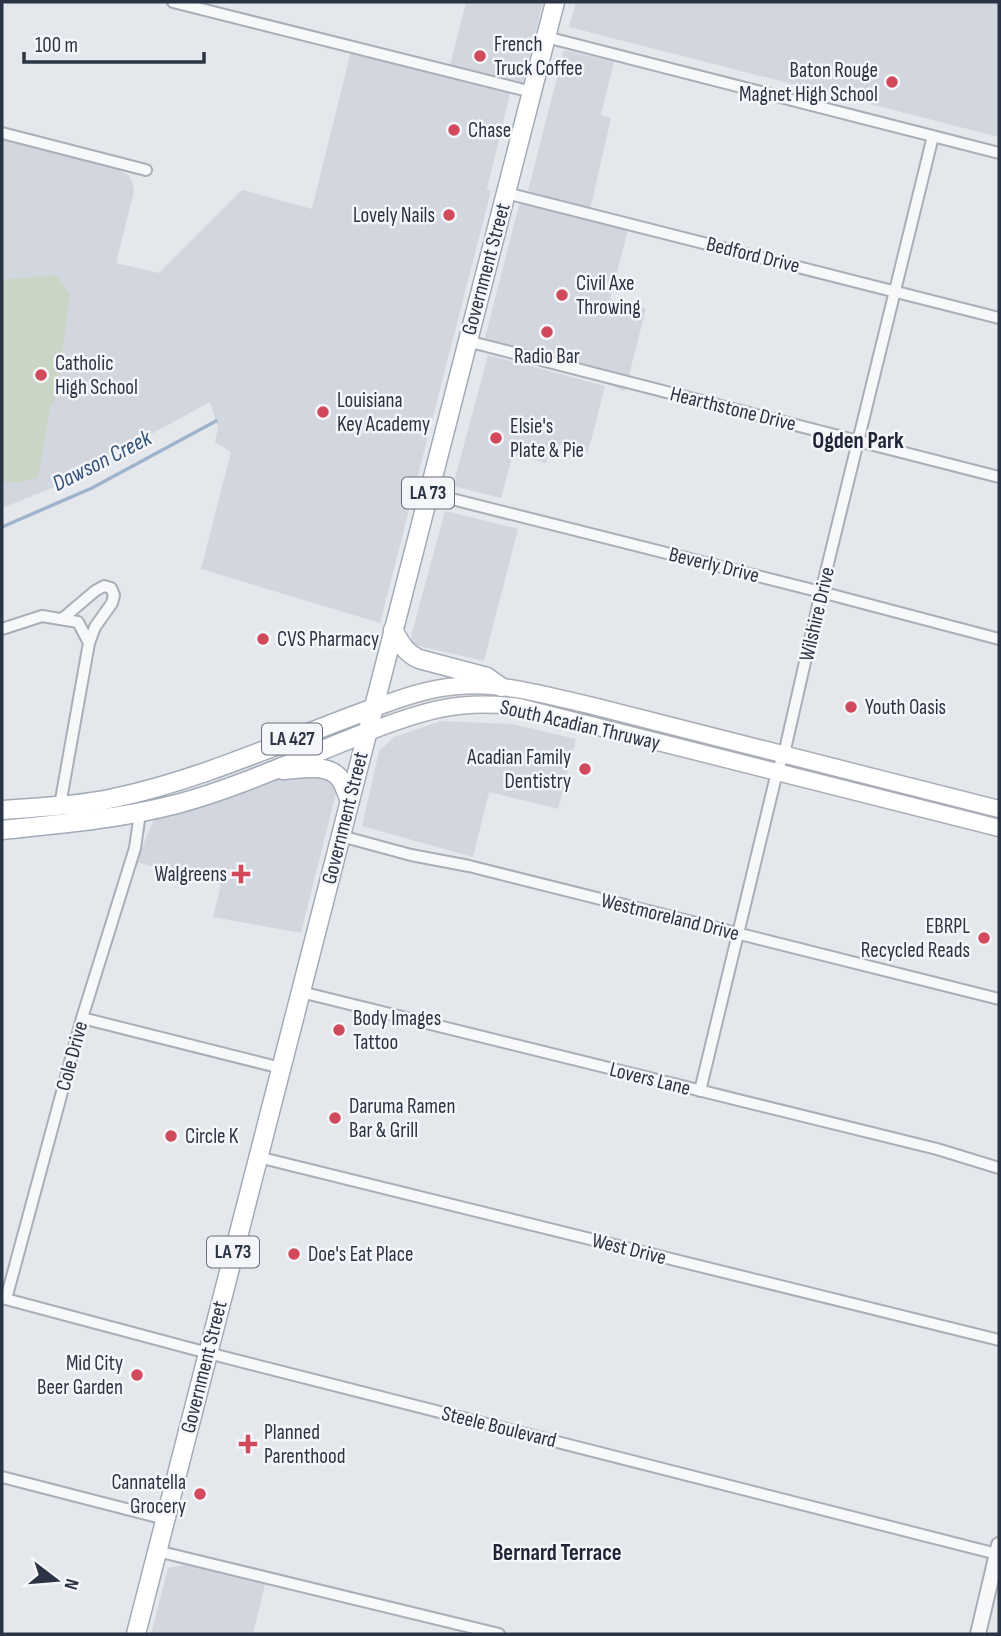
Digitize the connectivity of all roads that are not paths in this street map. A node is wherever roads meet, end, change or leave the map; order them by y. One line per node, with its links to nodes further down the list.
1 (173, 2): 3 (street)
2 (555, 2): 4 (main road, Government Street / LA 73)
3 (220, 7): 5 (street)
4 (546, 37): 5 (main road, Government Street / LA 73); 7 (street)
5 (532, 92): 10 (main road, Government Street / LA 73)
6 (2, 133): 9 (street)
7 (933, 136): 8 (street); 11 (street, Wilshire Drive)
8 (999, 153)
9 (146, 170)
10 (506, 193): 11 (street, Bedford Drive); 13 (main road, Government Street / LA 73)
11 (894, 290): 12 (street, Bedford Drive); 14 (street, Wilshire Drive)
12 (999, 318)
13 (467, 341): 14 (street, Hearthstone Drive); 16 (main road, Government Street / LA 73)
14 (858, 441): 15 (street, Hearthstone Drive); 17 (street, Wilshire Drive)
15 (999, 477)
16 (428, 493): 17 (street, Beverly Drive); 20 (main road, Government Street / LA 73)
17 (821, 592): 21 (street, Beverly Drive); 26 (street, Wilshire Drive)
18 (62, 619): 19 (street); 22 (street); 22 (street)
19 (2, 629)
20 (393, 630): 23 (main road); 24 (main road, Government Street / LA 73)
21 (999, 639)
22 (89, 643): 30 (street)
23 (501, 687): 24 (main road, South Acadian Thruway / LA 427); 26 (main road, South Acadian Thruway / LA 427)
24 (374, 708): 25 (main road, Government Street / LA 73); 30 (main road, South Acadian Thruway / LA 427)
25 (368, 732): 27 (main road, South Acadian Thruway / LA 427); 28 (main road, South Acadian Thruway); 29 (main road, Government Street / LA 73)
26 (784, 754): 28 (street, Wilshire Drive); 31 (main road, South Acadian Thruway / LA 427)
27 (270, 771): 29 (main road); 33 (main road, South Acadian Thruway / LA 427)
28 (777, 772): 34 (main road, South Acadian Thruway); 37 (street, Wilshire Drive)
29 (350, 801): 36 (main road, Government Street / LA 73)
30 (60, 805): 32 (main road, South Acadian Thruway / LA 427)
31 (999, 809)
32 (2, 810)
33 (140, 813): 35 (main road, South Acadian Thruway / LA 427); 40 (street, Cole Drive)
34 (999, 828)
35 (2, 830)
36 (341, 836): 37 (street, Westmoreland Drive); 38 (main road, Government Street / LA 73)
37 (737, 934): 39 (street, Westmoreland Drive); 42 (street, Wilshire Drive)
38 (301, 992): 41 (main road, Government Street / LA 73); 42 (street, Lovers Lane)
39 (999, 999)
40 (82, 1018): 41 (street); 45 (street, Cole Drive)
41 (281, 1068): 43 (main road, Government Street / LA 73)
42 (700, 1091): 44 (street, Lovers Lane)
43 (258, 1157): 46 (street, West Drive); 47 (main road, Government Street / LA 73)
44 (999, 1168)
45 (4, 1299): 47 (street, Steele Boulevard)
46 (999, 1340)
47 (208, 1353): 49 (main road, Government Street / LA 73); 51 (street, Steele Boulevard)
48 (2, 1477): 49 (street)
49 (165, 1519): 50 (main road, Government Street / LA 73)
50 (157, 1550): 52 (main road, Government Street / LA 73); 53 (street)
51 (998, 1550): 54 (street)
52 (136, 1634)
53 (499, 1634)
54 (978, 1634)

